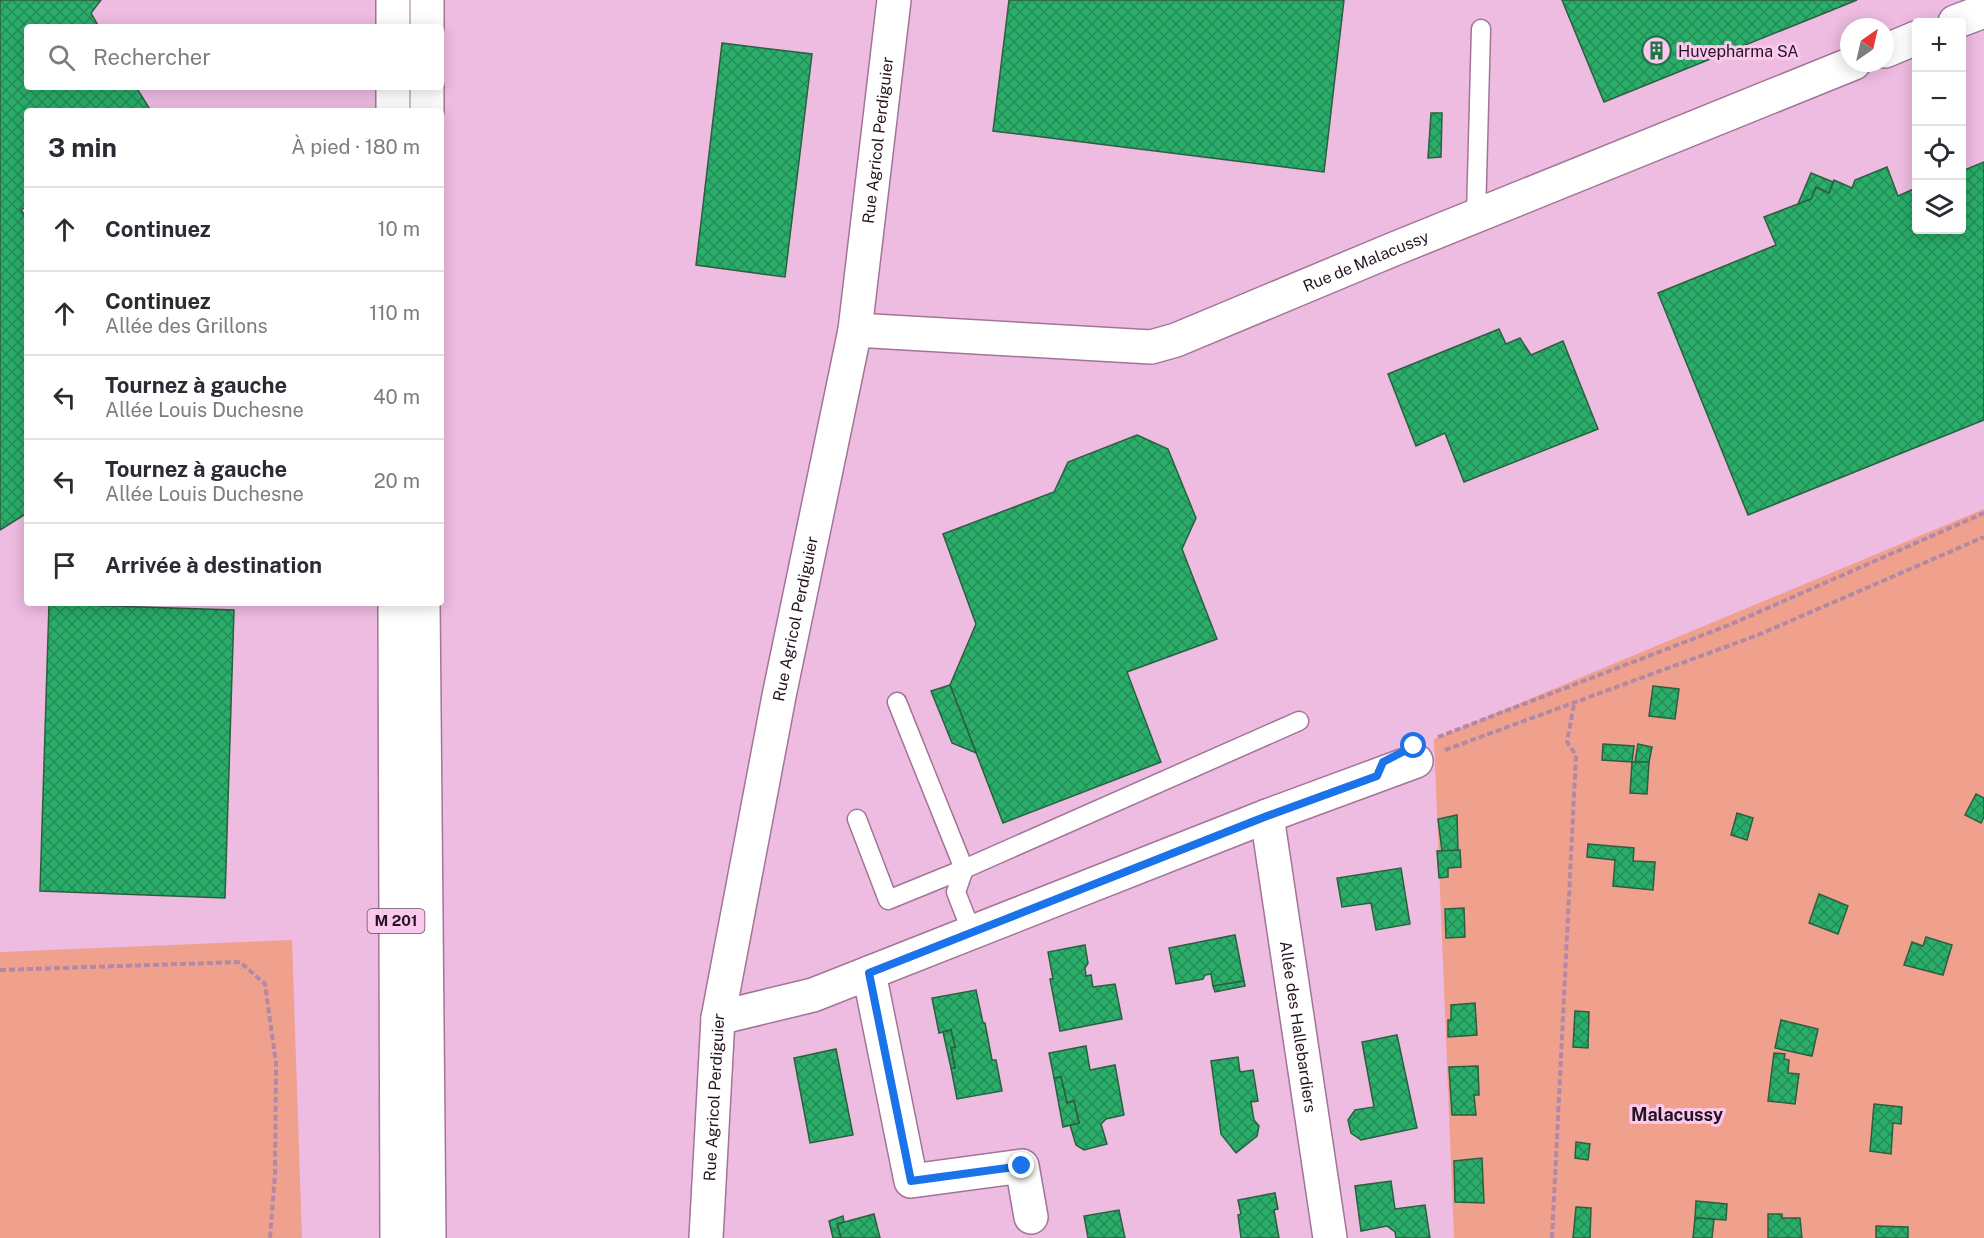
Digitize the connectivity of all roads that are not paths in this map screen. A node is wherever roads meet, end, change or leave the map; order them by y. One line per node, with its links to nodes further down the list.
1 (393, 0): 6 (main road)
2 (427, 0): 7 (main road)
3 (894, 0): 17 (main road, Rue Agricol Perdiguier)
4 (1984, 11): 5 (main road)
5 (1966, 18)
6 (393, 24)
7 (427, 24)
8 (1481, 29): 16 (lane)
9 (1912, 40): 10 (main road)
10 (1894, 47)
11 (1840, 69): 16 (main road, Rue de Malacussy)
12 (393, 90): 14 (main road)
13 (427, 90): 15 (main road)
14 (393, 108)
15 (427, 108)
16 (1476, 216): 17 (main road, Rue de Malacussy)
17 (855, 330): 28 (main road, Rue Agricol Perdiguier)
18 (395, 606): 30 (main road, M 201)
19 (423, 606): 31 (main road, M 201)
20 (897, 702): 25 (lane)
21 (1299, 721): 25 (lane)
22 (1425, 750): 23 (main road)
23 (1267, 816): 26 (main road); 33 (main road, Allée des Hallebardiers)
24 (857, 819): 25 (lane)
25 (964, 869): 26 (lane)
26 (972, 933): 27 (main road)
27 (869, 973): 28 (main road); 29 (main road)
28 (718, 1018): 32 (main road, Rue Agricol Perdiguier)
29 (1031, 1217)
30 (397, 1238)
31 (429, 1238)
32 (706, 1238)
33 (1330, 1238)

